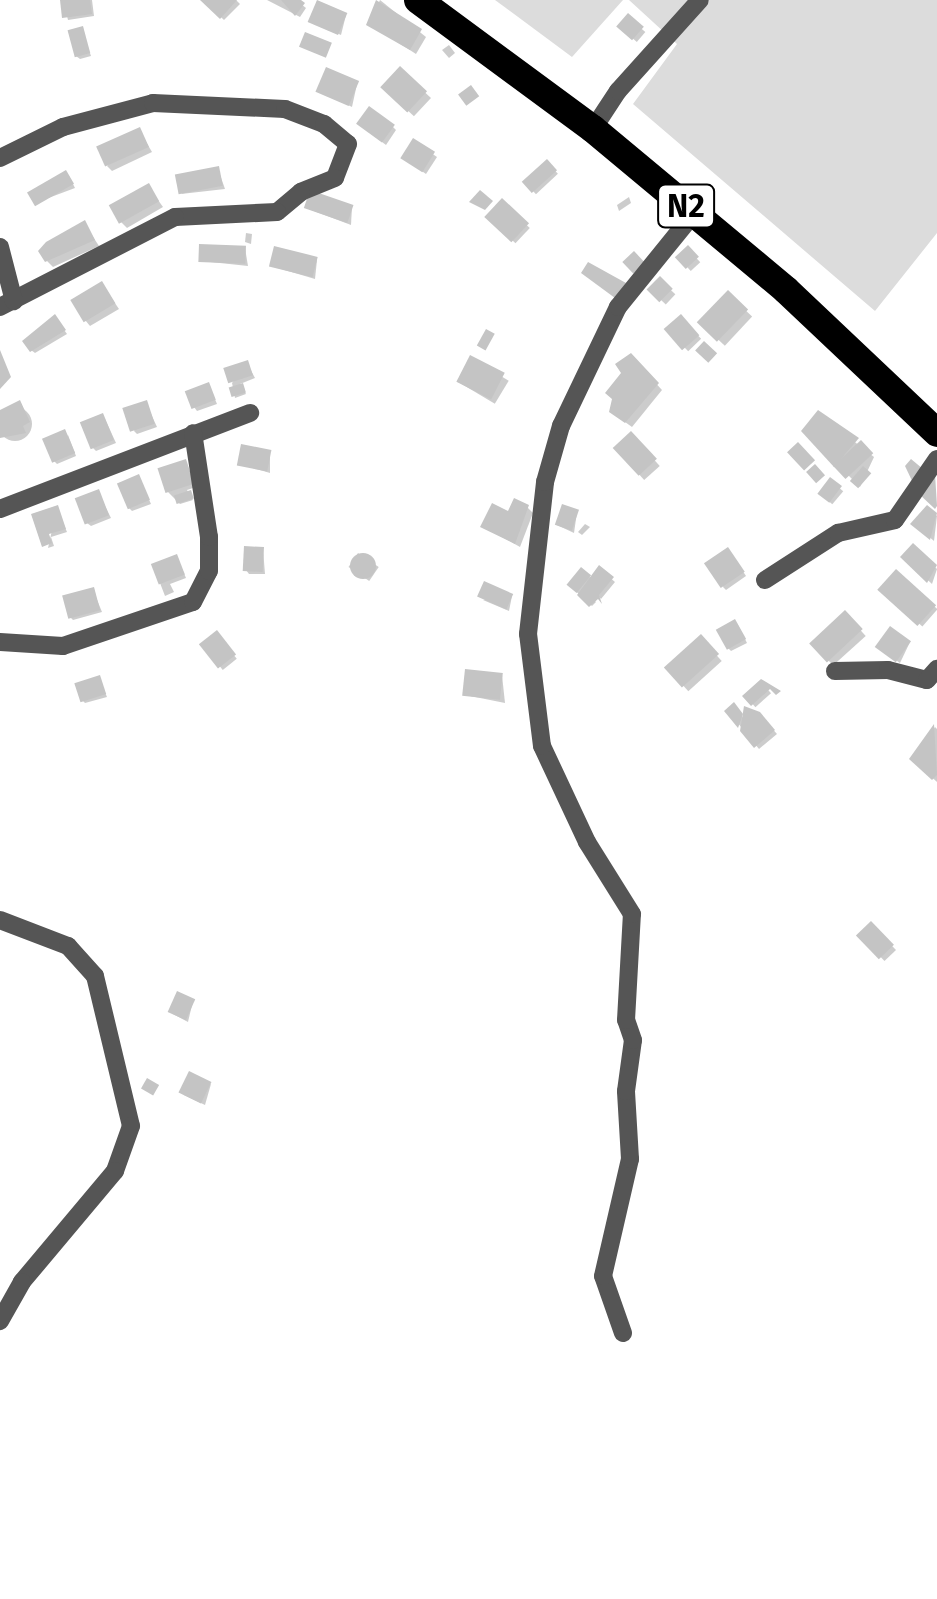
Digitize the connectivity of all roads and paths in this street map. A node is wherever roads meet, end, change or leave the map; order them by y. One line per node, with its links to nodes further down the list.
1 (418, 0): 3 (highway, N2)
2 (700, 0): 3 (street)
3 (593, 129): 5 (highway, N2)
4 (0, 158): 7 (street)
5 (694, 213): 10 (highway, N2); 19 (street)
6 (0, 247): 7 (street)
7 (7, 304)
8 (250, 413): 9 (street)
9 (193, 433): 12 (street); 14 (street)
10 (937, 434)
11 (937, 459): 13 (street)
12 (0, 509)
13 (765, 580)
14 (0, 642)
15 (937, 668): 16 (street)
16 (835, 671)
17 (0, 920): 18 (street)
18 (0, 1321)
19 (622, 1333)

